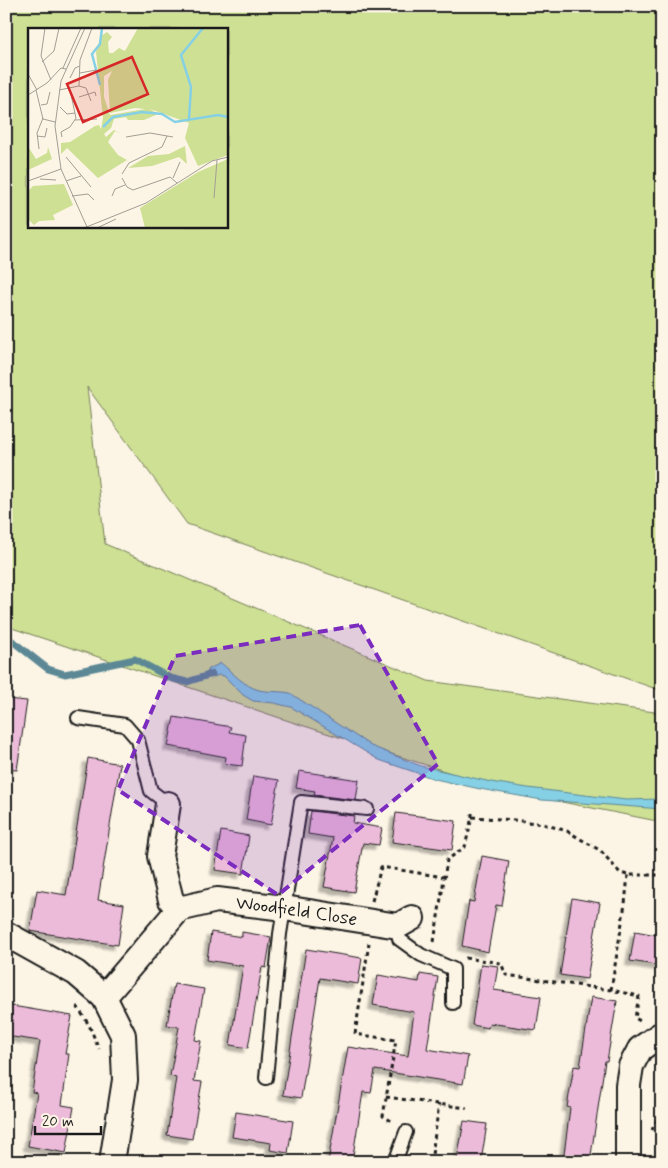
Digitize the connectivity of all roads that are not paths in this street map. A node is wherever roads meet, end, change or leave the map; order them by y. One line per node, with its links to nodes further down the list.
1 (78, 718): 2 (lane)
2 (168, 804): 5 (street)
3 (367, 809): 4 (lane)
4 (284, 908): 5 (street, Woodfield Close); 6 (street, Woodfield Close); 11 (lane)
5 (179, 909): 8 (street)
6 (405, 922): 9 (lane)
7 (6, 934): 8 (street)
8 (104, 997): 13 (street)
9 (453, 1003)
10 (661, 1035): 15 (street)
11 (266, 1078)
12 (406, 1132): 14 (lane)
13 (112, 1162)
14 (395, 1162)
15 (628, 1162)

